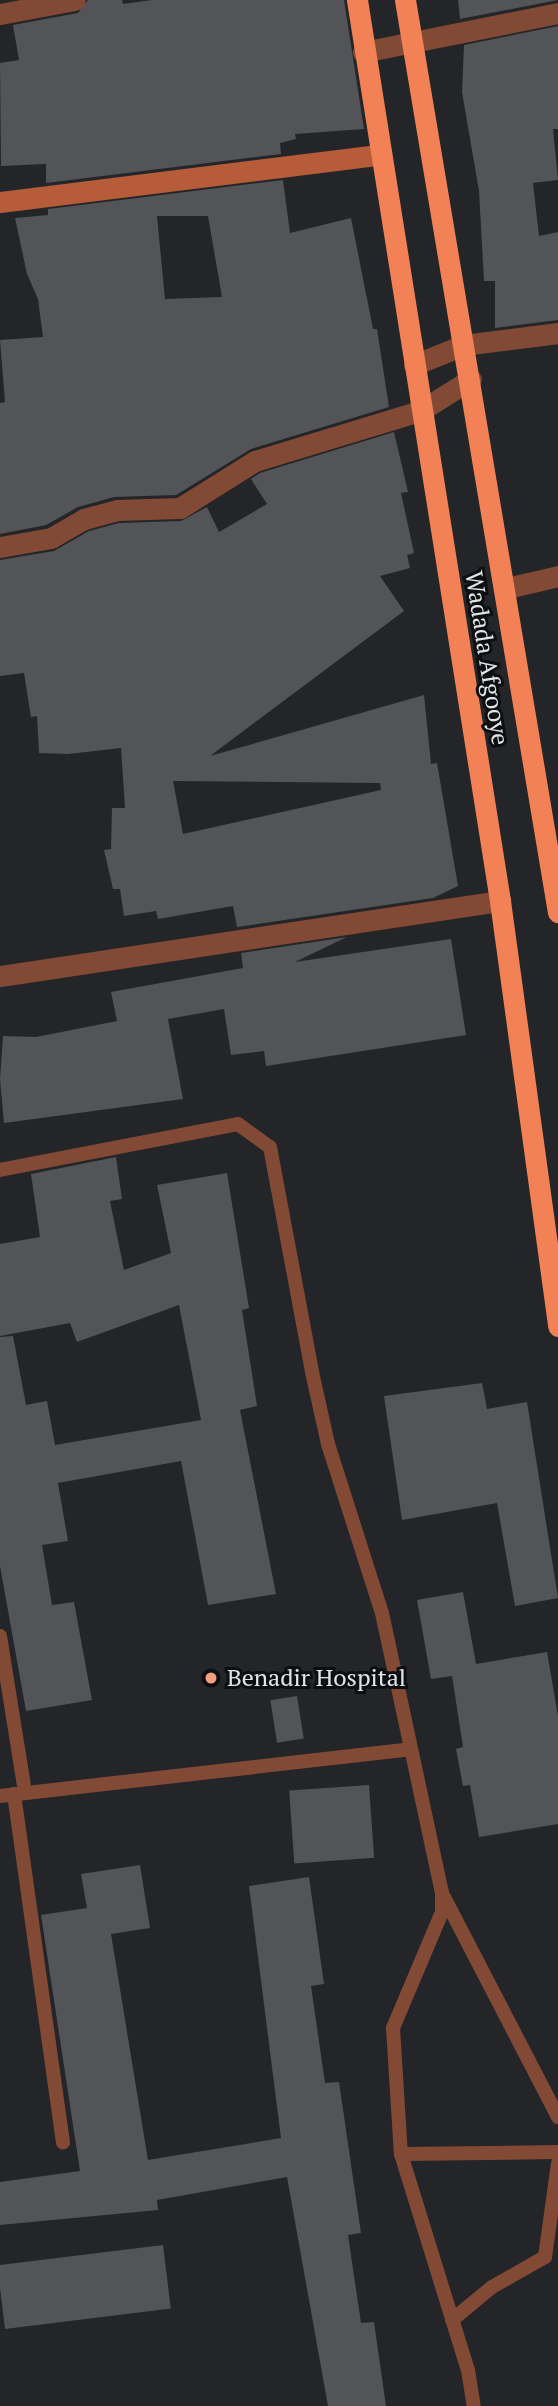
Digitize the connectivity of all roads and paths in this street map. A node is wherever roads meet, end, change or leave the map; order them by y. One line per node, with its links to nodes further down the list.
1 (75, 0): 5 (street)
2 (357, 0): 7 (highway, Wadada Afgooye)
3 (405, 0): 6 (highway, Wadada Afgooye)
4 (558, 13): 6 (street)
5 (0, 14)
6 (412, 40): 7 (street); 11 (highway, Wadada Afgooye)
7 (363, 52): 8 (highway, Wadada Afgooye)
8 (380, 155): 9 (street); 12 (highway, Wadada Afgooye)
9 (0, 202)
10 (558, 333): 11 (street)
11 (463, 345): 12 (street); 13 (highway, Wadada Afgooye)
12 (414, 365): 14 (highway, Wadada Afgooye)
13 (471, 379): 14 (street); 17 (highway, Wadada Afgooye)
14 (420, 411): 15 (street); 18 (highway, Wadada Afgooye)
15 (0, 547)
16 (558, 576): 17 (street)
17 (506, 588): 19 (highway, Wadada Afgooye)
18 (499, 901): 20 (street); 22 (highway, Wadada Afgooye)
19 (558, 912)
20 (0, 976)
21 (0, 1170): 24 (lane)
22 (558, 1326)
23 (0, 1636): 25 (lane)
24 (411, 1749): 25 (lane); 26 (lane)
25 (13, 1794): 28 (lane)
26 (442, 1892): 27 (lane); 30 (lane)
27 (558, 2117)
28 (62, 2143)
29 (558, 2152): 30 (lane)
30 (401, 2154): 32 (lane)
31 (558, 2163): 32 (lane)
32 (452, 2320): 33 (lane)
33 (474, 2406)

